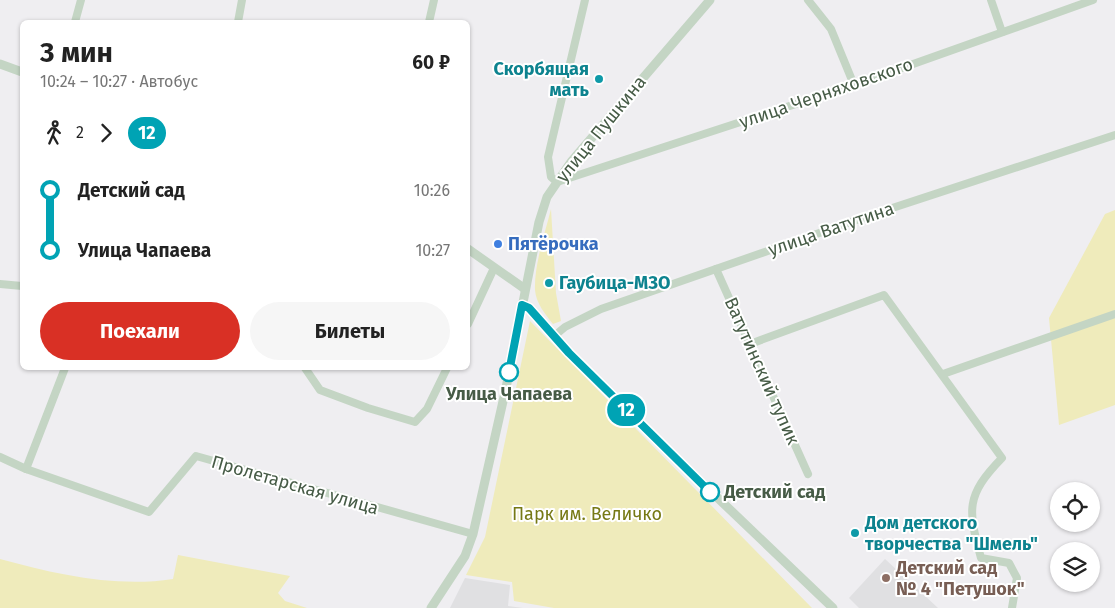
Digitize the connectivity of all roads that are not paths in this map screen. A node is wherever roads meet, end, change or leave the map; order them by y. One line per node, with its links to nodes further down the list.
1 (81, 0): 9 (street)
2 (242, 0): 10 (street)
3 (434, 0): 11 (street)
4 (585, 0): 17 (street)
5 (710, 0): 17 (street, улица Пушкина)
6 (808, 0): 15 (street)
7 (991, 0): 12 (street)
8 (1093, 0): 12 (street, улица Черняховского)
9 (76, 20)
10 (238, 20)
11 (429, 20)
12 (1002, 32): 15 (street, улица Черняховского)
13 (0, 64): 14 (street)
14 (20, 71)
15 (854, 86): 17 (street, улица Черняховского)
16 (1115, 135): 20 (street, улица Ватутина)
17 (557, 182): 23 (street, улица Пушкина)
18 (470, 251): 19 (street)
19 (494, 268): 23 (street); 26 (street)
20 (716, 269): 27 (street, улица Ватутина); 28 (street, Ватутинский тупик)
21 (0, 284): 22 (street)
22 (20, 286)
23 (526, 289): 24 (street, улица Пушкина)
24 (522, 305): 27 (street); 36 (street, улица Пушкина)
25 (1115, 314): 32 (street)
26 (470, 320)
27 (553, 337): 38 (street)
28 (750, 344): 32 (street); 35 (street, Ватутинский тупик)
29 (64, 370): 34 (street)
30 (306, 370): 31 (street)
31 (446, 370)
32 (943, 374): 39 (street)
33 (0, 457): 34 (street, Пролетарская улица)
34 (26, 469): 36 (street, Пролетарская улица)
35 (808, 474)
36 (473, 534): 37 (street, улица Пушкина)
37 (431, 608)
38 (833, 608)
39 (1012, 608)

